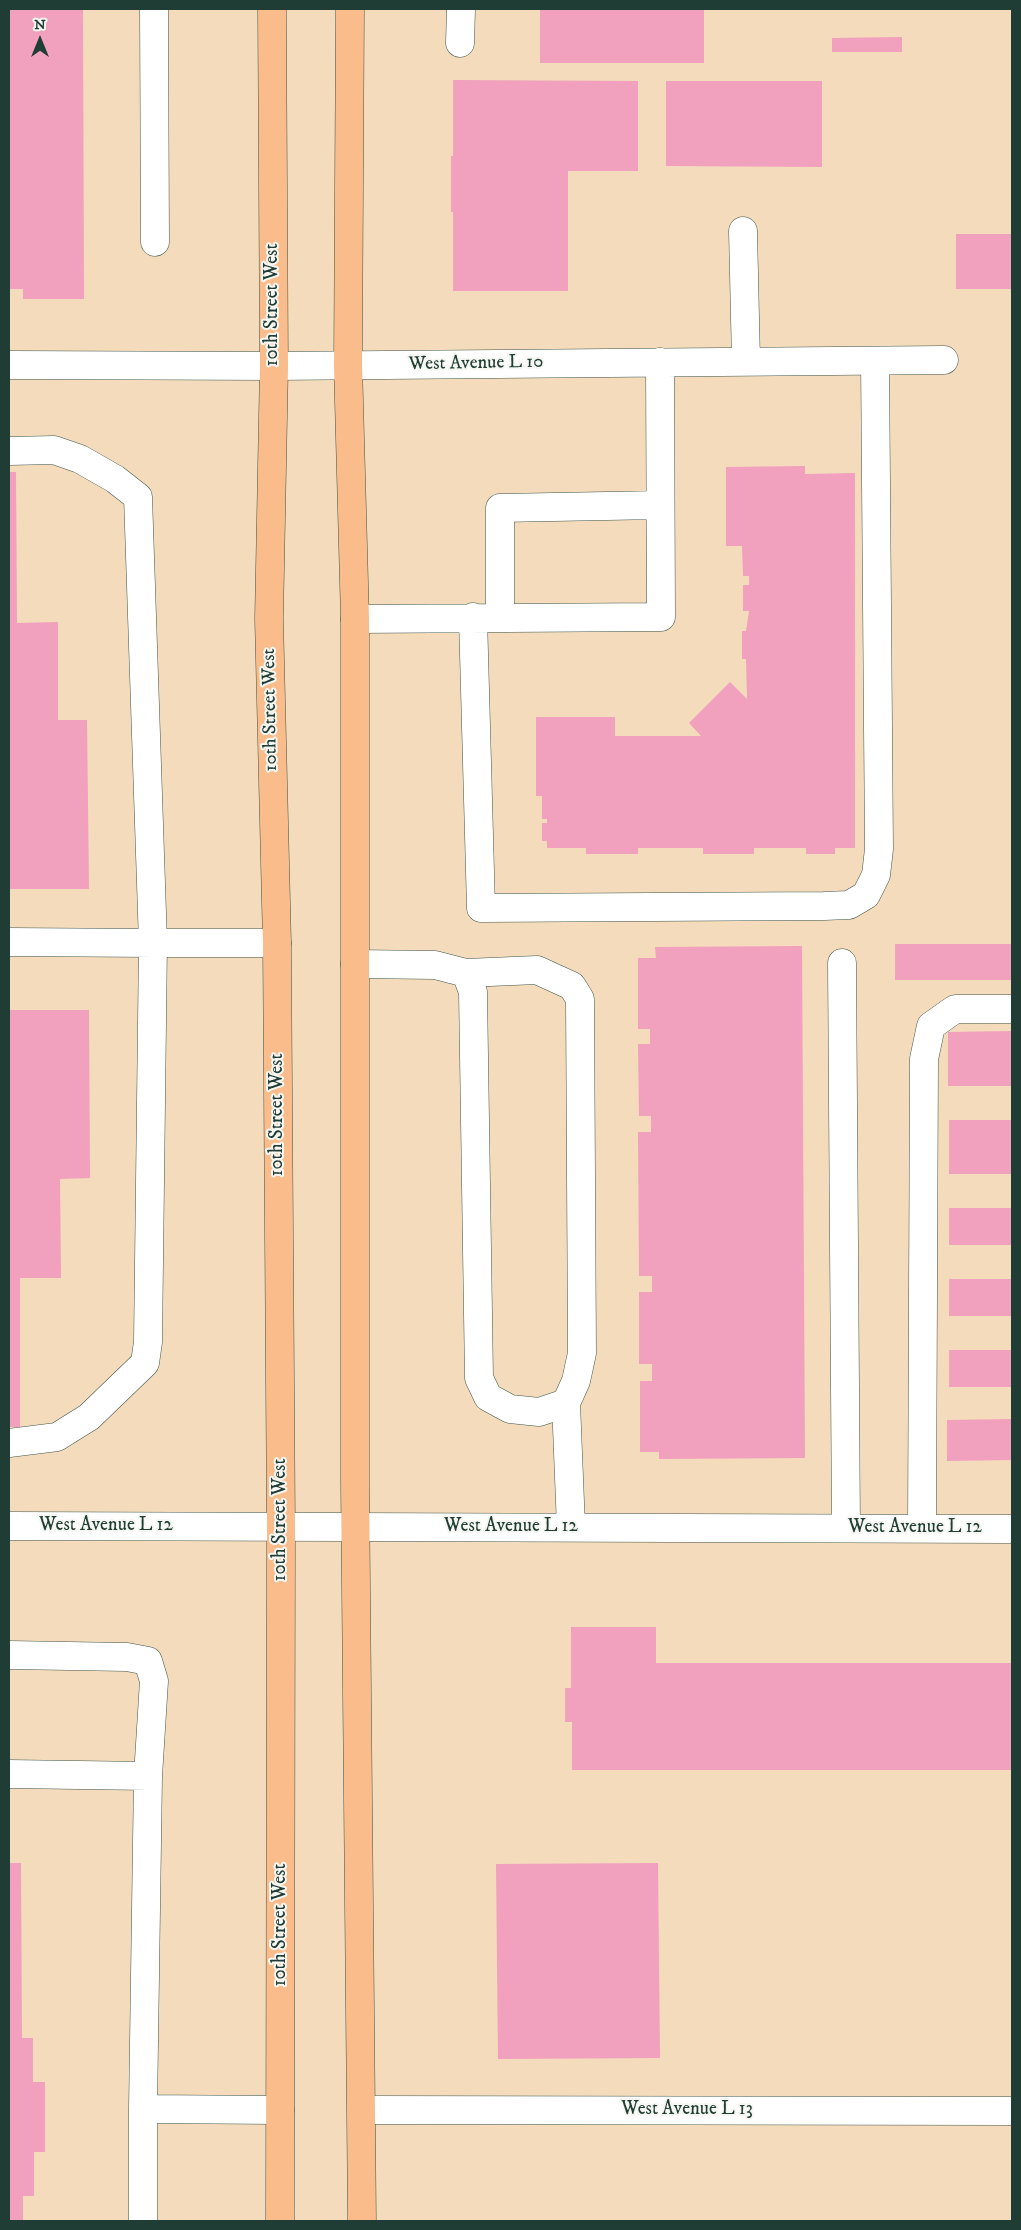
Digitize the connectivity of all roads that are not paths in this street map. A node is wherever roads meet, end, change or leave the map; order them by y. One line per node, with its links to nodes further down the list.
1 (154, 9): 7 (street)
2 (272, 9): 14 (main road, 10th Street West)
3 (350, 9): 13 (main road)
4 (461, 9): 5 (street)
5 (460, 43)
6 (743, 231): 9 (street)
7 (155, 242)
8 (944, 360): 10 (street, West Avenue L 10)
9 (746, 361): 10 (street, West Avenue L 10); 11 (street, West Avenue L 10)
10 (876, 361): 17 (street)
11 (660, 362): 13 (street, West Avenue L 10); 16 (street)
12 (9, 365): 14 (street, West Avenue L 10)
13 (348, 365): 14 (street, West Avenue L 10); 19 (main road)
14 (274, 366): 22 (main road, 10th Street West)
15 (9, 450): 21 (street)
16 (660, 504): 18 (street); 18 (street)
17 (473, 618): 18 (street); 19 (street)
18 (500, 618)
19 (355, 619): 24 (main road)
20 (9, 942): 21 (street)
21 (152, 943): 22 (street); 28 (street)
22 (277, 943): 31 (main road, 10th Street West)
23 (842, 963): 33 (street)
24 (355, 964): 25 (street); 32 (main road)
25 (466, 973): 27 (street); 27 (street)
26 (1012, 1009): 34 (street)
27 (566, 1403): 30 (street)
28 (9, 1443)
29 (9, 1526): 31 (street, West Avenue L 12)
30 (571, 1526): 32 (street, West Avenue L 12); 33 (street, West Avenue L 12)
31 (281, 1527): 32 (street, West Avenue L 12); 40 (main road, 10th Street West)
32 (355, 1527): 41 (main road)
33 (846, 1528): 34 (street, West Avenue L 12)
34 (922, 1528): 35 (street, West Avenue L 12)
35 (1012, 1529)
36 (9, 1655): 38 (street)
37 (9, 1774): 38 (street)
38 (148, 1776): 39 (street)
39 (143, 2109): 40 (street); 43 (street)
40 (280, 2110): 44 (main road, 10th Street West)
41 (362, 2110): 42 (street, West Avenue L 13); 45 (main road)
42 (1012, 2111)
43 (143, 2221)
44 (280, 2221)
45 (362, 2221)

